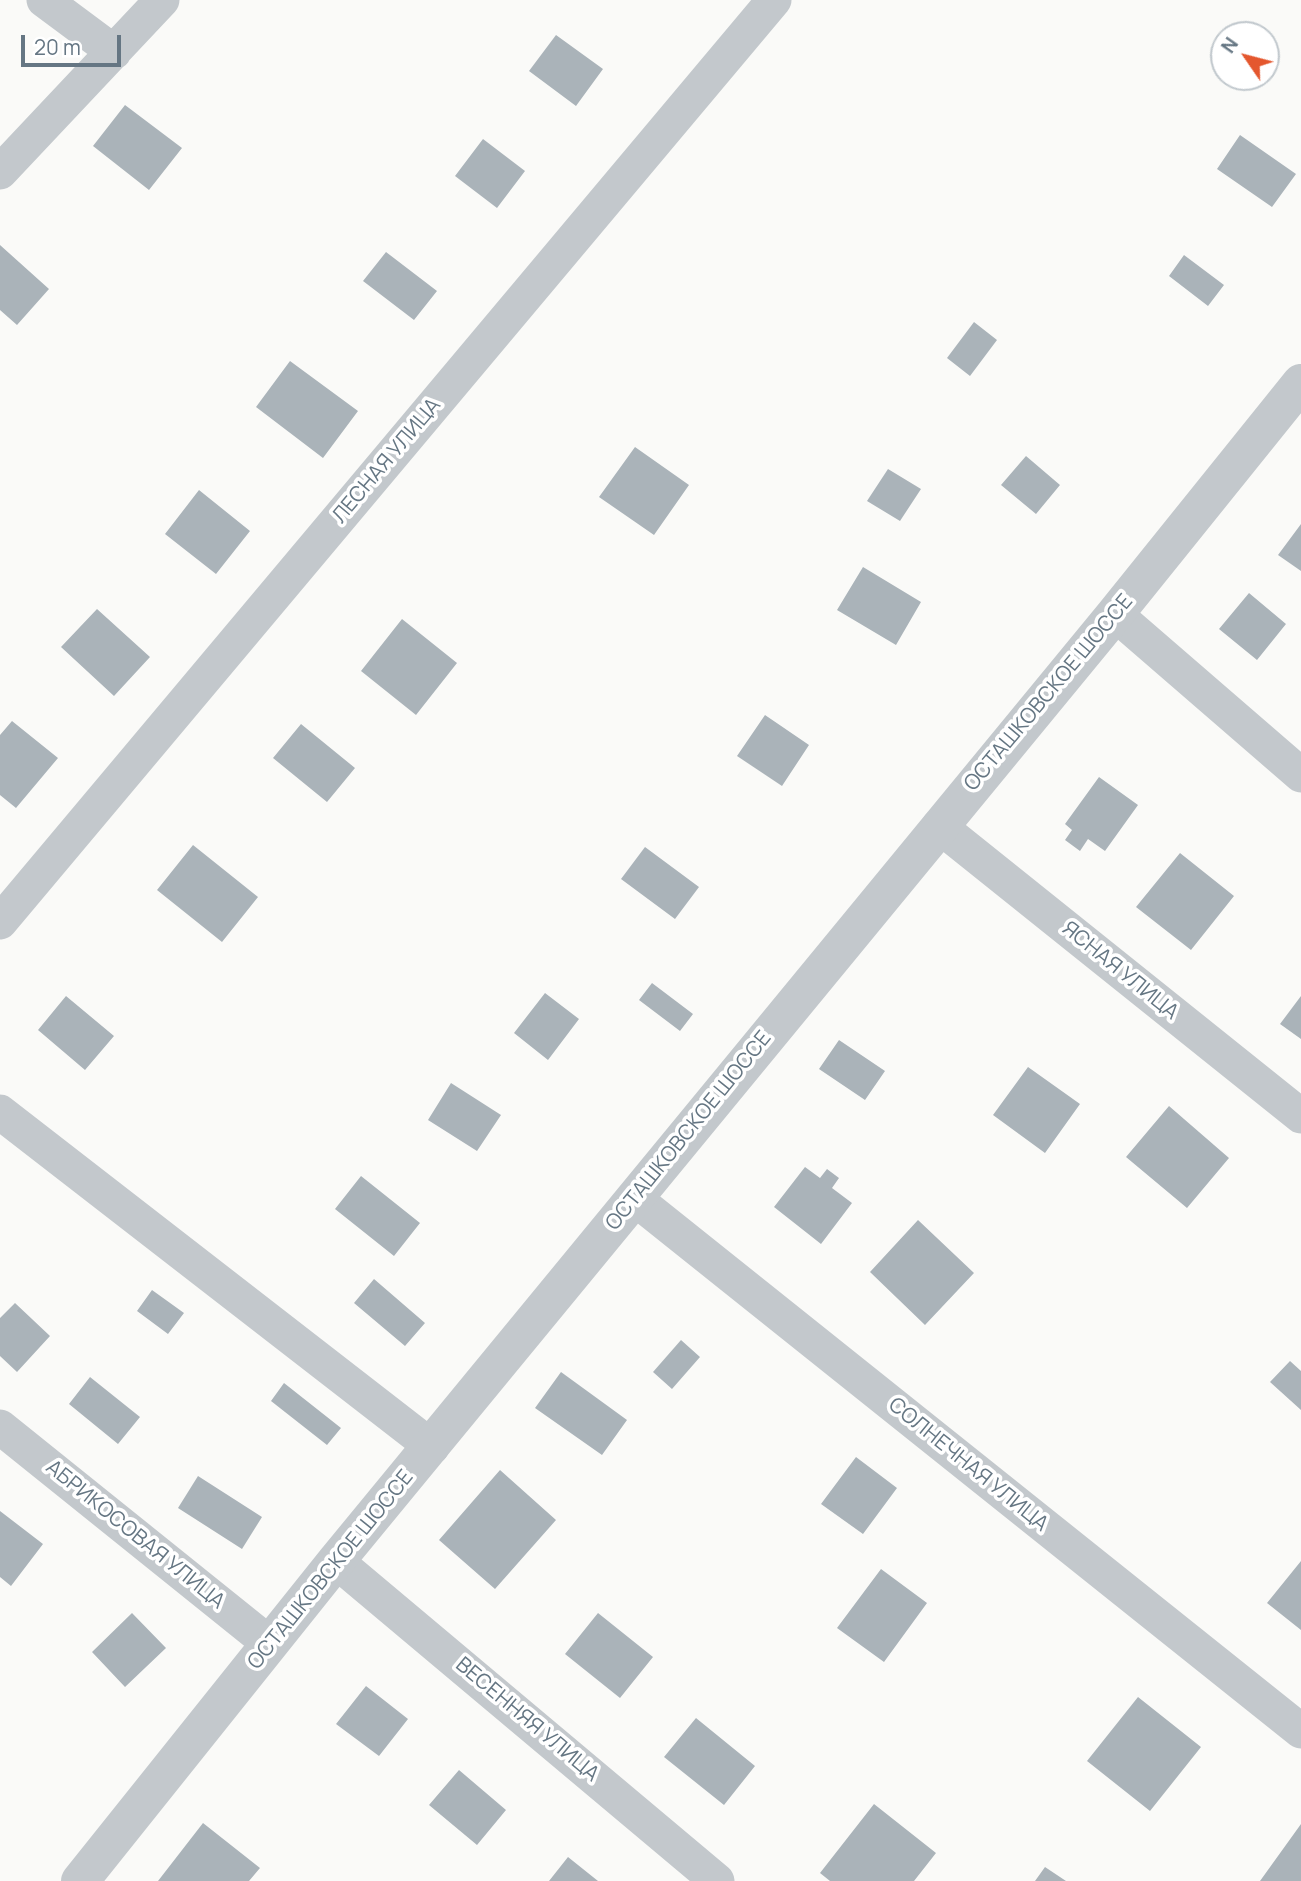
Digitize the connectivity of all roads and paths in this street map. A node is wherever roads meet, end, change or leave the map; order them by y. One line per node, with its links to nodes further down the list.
1 (44, 0): 4 (street)
2 (162, 0): 4 (street)
3 (774, 0): 10 (street, ЛЕСНАЯ УЛИЦА)
4 (114, 52): 5 (street)
5 (0, 173)
6 (1301, 383): 7 (street, ОСТАШКОВСКОЕ ШОССЕ)
7 (1115, 614): 8 (street); 9 (street, ОСТАШКОВСКОЕ ШОССЕ)
8 (1301, 775)
9 (939, 826): 12 (street, ЯСНАЯ УЛИЦА); 13 (street, ОСТАШКОВСКОЕ ШОССЕ)
10 (0, 922)
11 (0, 1112): 15 (street)
12 (1301, 1116)
13 (634, 1198): 15 (street, ОСТАШКОВСКОЕ ШОССЕ); 18 (street, СОЛНЕЧНАЯ УЛИЦА)
14 (0, 1427): 17 (street, АБРИКОСОВАЯ УЛИЦА)
15 (432, 1447): 16 (street, ОСТАШКОВСКОЕ ШОССЕ)
16 (336, 1561): 17 (street, ОСТАШКОВСКОЕ ШОССЕ); 20 (street, ВЕСЕННЯЯ УЛИЦА)
17 (271, 1644): 19 (street, ОСТАШКОВСКОЕ ШОССЕ)
18 (1301, 1731)
19 (80, 1881)
20 (717, 1881)

